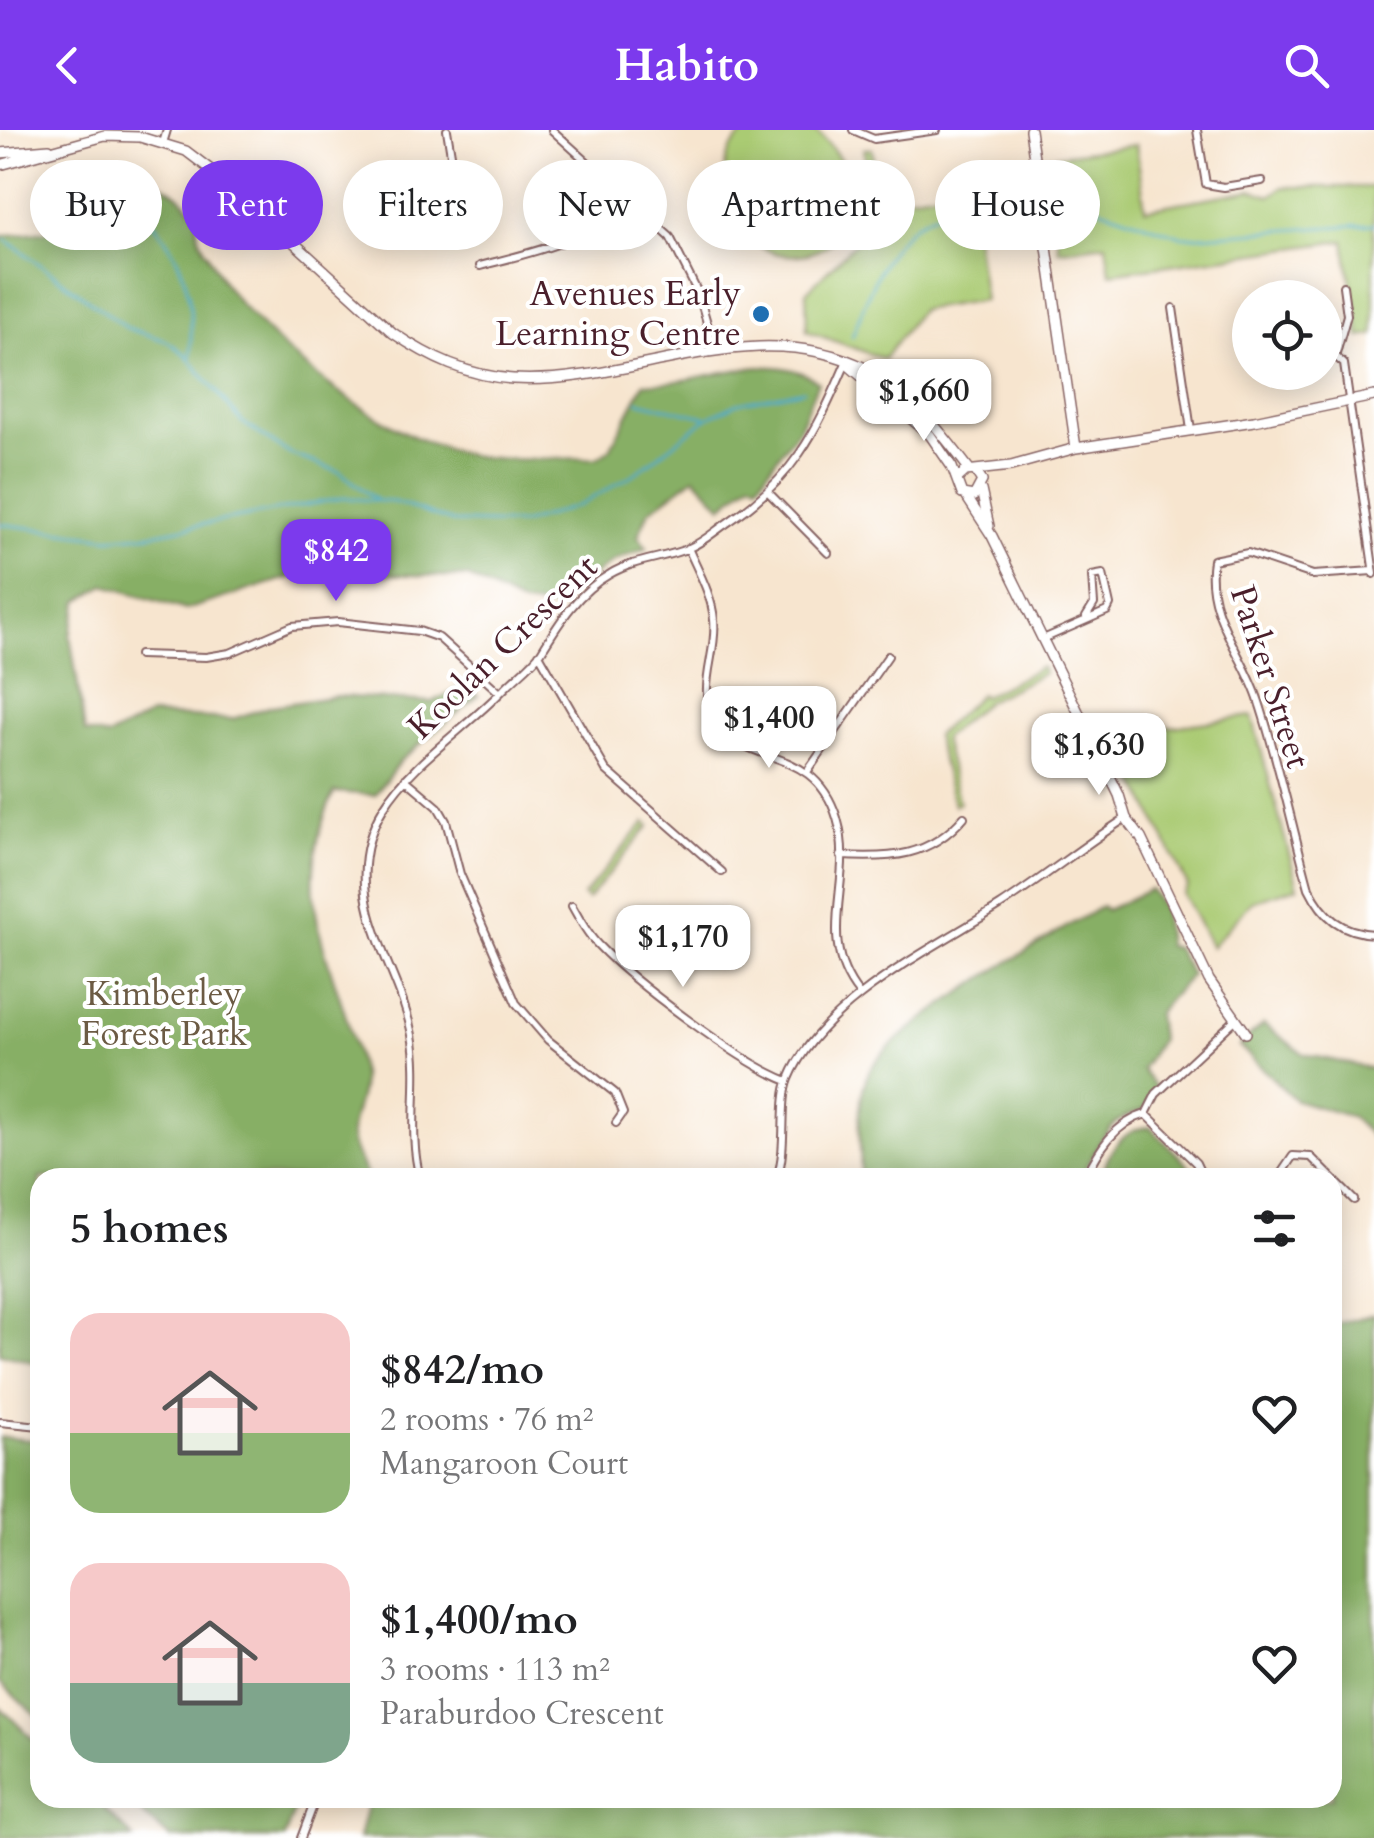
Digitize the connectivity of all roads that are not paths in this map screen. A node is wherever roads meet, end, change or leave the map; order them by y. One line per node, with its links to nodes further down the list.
1 (167, 130): 8 (street)
2 (448, 130): 11 (street)
3 (552, 130): 12 (street)
4 (853, 130): 5 (street)
5 (937, 130)
6 (1030, 130): 29 (street)
7 (1197, 130): 15 (street)
8 (163, 143): 9 (street); 22 (street)
9 (49, 150): 10 (street); 13 (street)
10 (0, 155): 13 (street)
11 (452, 160)
12 (587, 160)
13 (22, 161): 14 (street)
14 (0, 165)
15 (1262, 181)
16 (667, 234): 22 (street)
17 (537, 250): 18 (street)
18 (480, 266)
19 (1343, 286): 21 (street)
20 (1173, 308): 28 (street)
21 (1342, 333)
22 (714, 351): 24 (street)
23 (1342, 362): 27 (street)
24 (846, 363): 25 (street); 34 (street, Koolan Crescent)
25 (897, 396): 31 (street); 32 (street)
26 (1374, 396): 27 (street)
27 (1349, 400): 28 (street); 36 (street)
28 (1192, 431): 29 (street)
29 (1076, 448): 30 (street)
30 (1010, 466): 31 (street); 33 (street)
31 (973, 471): 32 (street); 33 (street)
32 (957, 479): 35 (street)
33 (982, 487): 35 (street); 37 (street)
34 (769, 493): 38 (street, Koolan Crescent); 39 (street)
35 (966, 496): 37 (street)
36 (1369, 512): 40 (street)
37 (992, 536): 42 (street)
38 (688, 548): 43 (street, Koolan Crescent); 47 (street)
39 (828, 553)
40 (1374, 573): 54 (street, Parker Street)
41 (1086, 618): 41 (street); 42 (street)
42 (1042, 639): 50 (street)
43 (539, 654): 46 (street, Koolan Crescent); 52 (street)
44 (140, 655): 46 (street)
45 (888, 656): 47 (street)
46 (500, 693): 48 (street, Koolan Crescent)
47 (808, 772): 51 (street)
48 (405, 779): 60 (street); 61 (street, Koolan Crescent)
49 (964, 817): 51 (street)
50 (1126, 818): 55 (street); 56 (street)
51 (841, 856): 55 (street)
52 (722, 872)
53 (572, 906): 58 (street)
54 (1374, 934)
55 (859, 994): 58 (street)
56 (1236, 1020): 57 (street); 59 (street)
57 (1246, 1033)
58 (788, 1081): 62 (street)
59 (1146, 1114): 63 (street); 64 (street)
60 (616, 1122)
61 (418, 1168)
62 (780, 1168)
63 (1091, 1168)
64 (1198, 1168)
65 (1284, 1168): 66 (street)
66 (1322, 1168)
67 (1342, 1188): 68 (street)
68 (1354, 1200)
69 (0, 1422): 70 (street)
70 (30, 1425)
71 (312, 1808): 72 (street)
72 (301, 1838)

